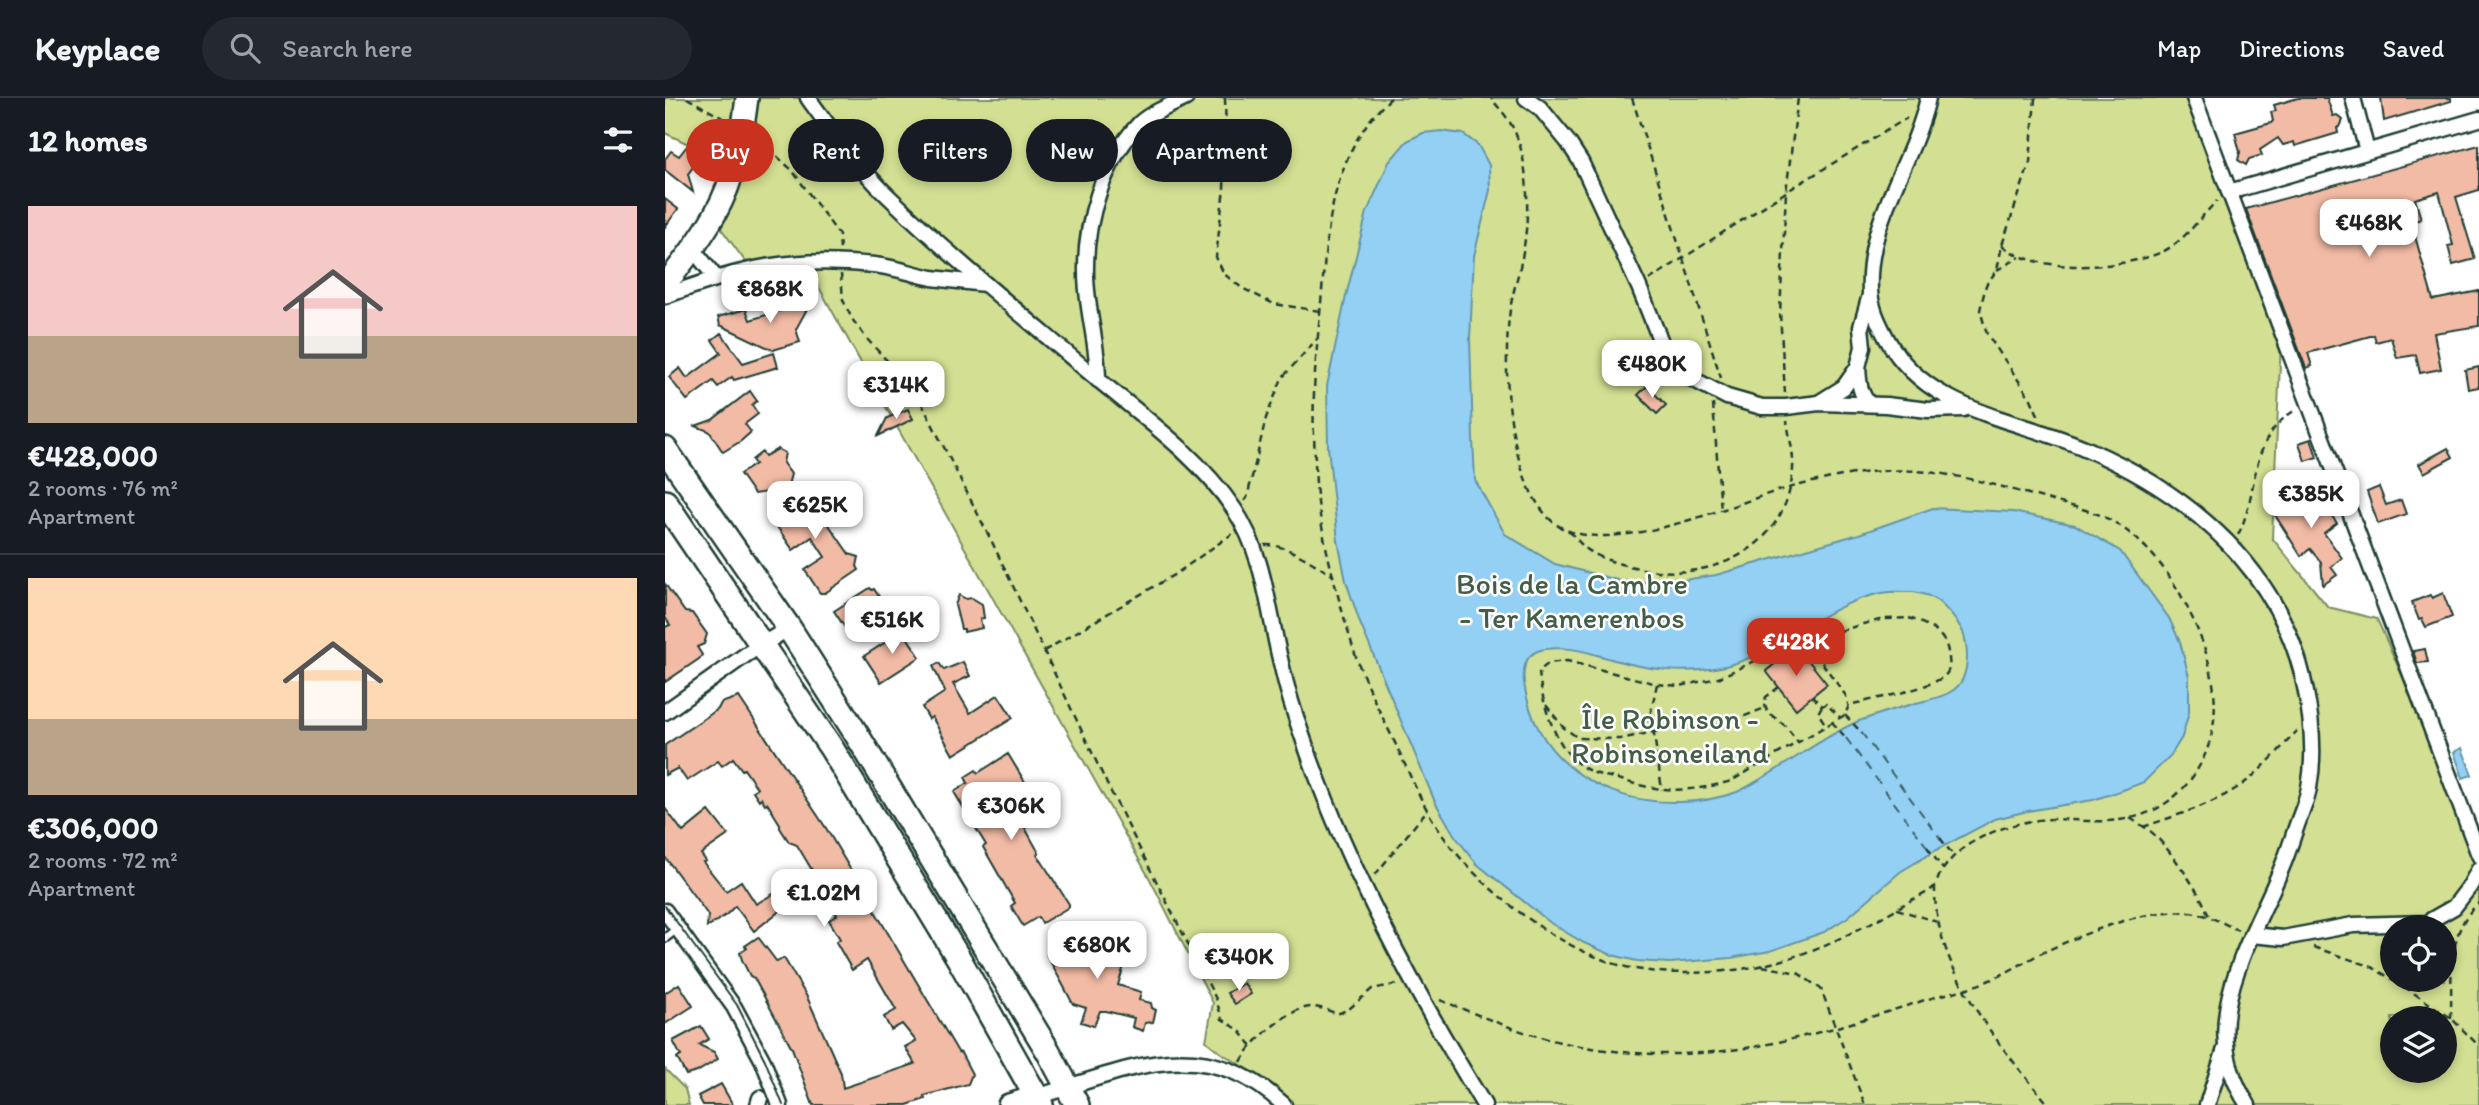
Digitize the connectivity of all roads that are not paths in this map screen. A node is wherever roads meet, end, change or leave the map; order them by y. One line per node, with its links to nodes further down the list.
1 (747, 98): 11 (street)
2 (808, 98): 13 (street)
3 (1186, 98): 18 (street)
4 (1526, 98): 19 (street)
5 (2194, 98): 10 (street)
6 (2353, 98): 9 (street)
7 (1926, 103): 15 (street)
8 (2479, 119): 9 (street)
9 (2367, 150): 10 (street)
10 (2229, 192): 27 (street)
11 (693, 249): 12 (street); 14 (street)
12 (716, 278): 13 (street); 16 (street)
13 (985, 284): 18 (street)
14 (665, 285)
15 (1870, 295): 17 (street); 21 (street)
16 (665, 296)
17 (1858, 367): 19 (street); 20 (street)
18 (1098, 380): 39 (street)
19 (1819, 403): 20 (street)
20 (1869, 404): 21 (street)
21 (1977, 411): 31 (street)
22 (665, 449): 24 (main road)
23 (665, 502): 25 (main road)
24 (789, 628): 25 (street); 34 (main road)
25 (763, 645): 26 (street); 35 (main road)
26 (665, 712)
27 (2479, 855)
28 (2479, 869): 31 (street)
29 (665, 911): 30 (street)
30 (678, 928): 32 (lane); 36 (street)
31 (2251, 935): 33 (street)
32 (665, 938)
33 (2225, 1048): 40 (street); 41 (street)
34 (1072, 1096): 35 (street); 38 (street)
35 (1038, 1101): 37 (street)
36 (780, 1105)
37 (1009, 1105)
38 (1284, 1105)
39 (1484, 1105)
40 (2207, 1105)
41 (2248, 1105)

